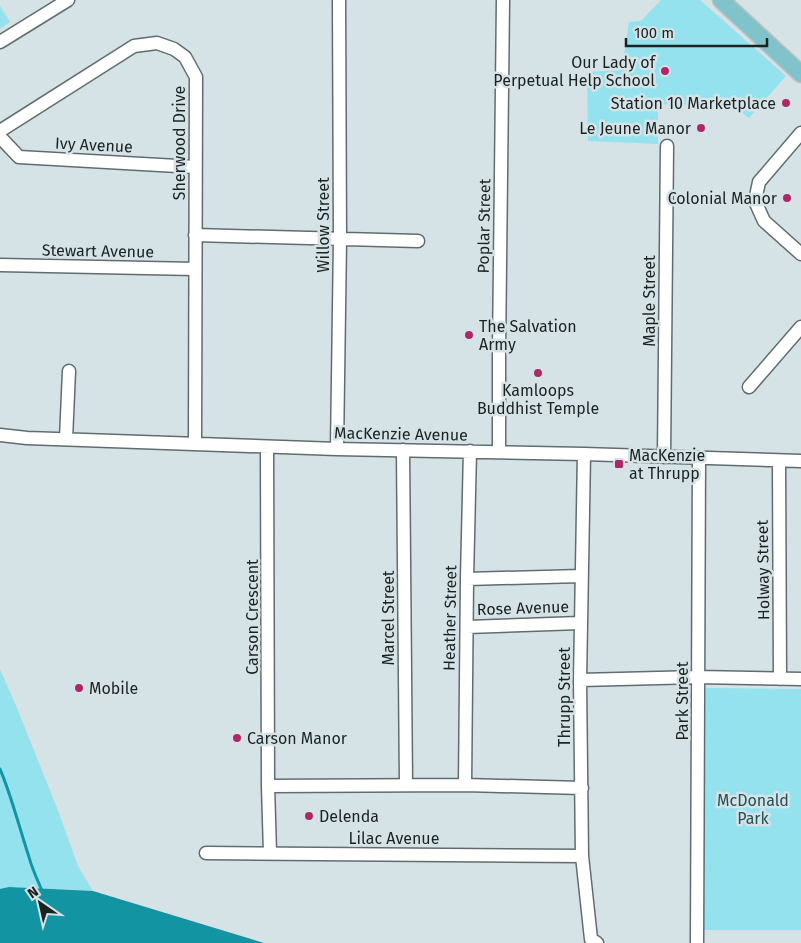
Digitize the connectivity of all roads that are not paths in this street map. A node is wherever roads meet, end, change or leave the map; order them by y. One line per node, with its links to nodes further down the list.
1 (68, 0): 5 (street)
2 (339, 0): 13 (street, Willow Street)
3 (503, 0): 28 (street, Poplar Street)
4 (720, 0): 6 (main road)
5 (0, 42)
6 (801, 74)
7 (0, 131): 11 (street, Sherwood Drive)
8 (801, 133): 15 (street)
9 (0, 137): 11 (street, Ivy Avenue)
10 (667, 146): 30 (street, Maple Street)
11 (195, 167): 12 (street, Sherwood Drive)
12 (195, 235): 13 (street); 17 (street, Sherwood Drive)
13 (340, 239): 14 (street); 25 (street, Willow Street)
14 (418, 241)
15 (801, 254)
16 (0, 265): 17 (street, Stewart Avenue)
17 (195, 269): 23 (street, Sherwood Drive)
18 (801, 327): 20 (street)
19 (69, 372): 22 (street)
20 (749, 387)
21 (0, 436): 22 (street, MacKenzie Avenue)
22 (66, 440): 23 (street, MacKenzie Avenue)
23 (195, 444): 24 (street, MacKenzie Avenue)
24 (267, 447): 25 (street, MacKenzie Avenue); 44 (street, Carson Crescent)
25 (337, 449): 26 (street, MacKenzie Avenue)
26 (403, 450): 27 (street, MacKenzie Avenue); 42 (street, Marcel Street)
27 (470, 451): 28 (street, MacKenzie Avenue); 35 (street, Heather Street)
28 (499, 452): 29 (street, MacKenzie Avenue)
29 (584, 454): 30 (street, MacKenzie Avenue); 34 (street, Thrupp Street)
30 (664, 457): 31 (street, MacKenzie Avenue)
31 (699, 458): 32 (street, MacKenzie Avenue); 38 (street, Park Street)
32 (778, 461): 33 (street, MacKenzie Avenue); 39 (street, Holway Street)
33 (801, 461)
34 (581, 576): 35 (street); 36 (street, Thrupp Street)
35 (467, 579): 37 (street, Heather Street)
36 (580, 623): 37 (street, Rose Avenue); 41 (street, Thrupp Street)
37 (467, 627): 43 (street, Heather Street)
38 (698, 677): 39 (street); 41 (street); 50 (street, Park Street)
39 (780, 679): 40 (street)
40 (801, 679)
41 (580, 680): 45 (street, Thrupp Street)
42 (406, 785): 43 (street); 44 (street)
43 (465, 785): 45 (street)
44 (268, 786): 47 (street, Carson Crescent)
45 (582, 788): 48 (street, Thrupp Street)
46 (206, 853): 47 (street, Lilac Avenue)
47 (270, 853): 48 (street, Lilac Avenue)
48 (582, 856): 49 (street, Thrupp Street)
49 (594, 941)
50 (697, 943)

